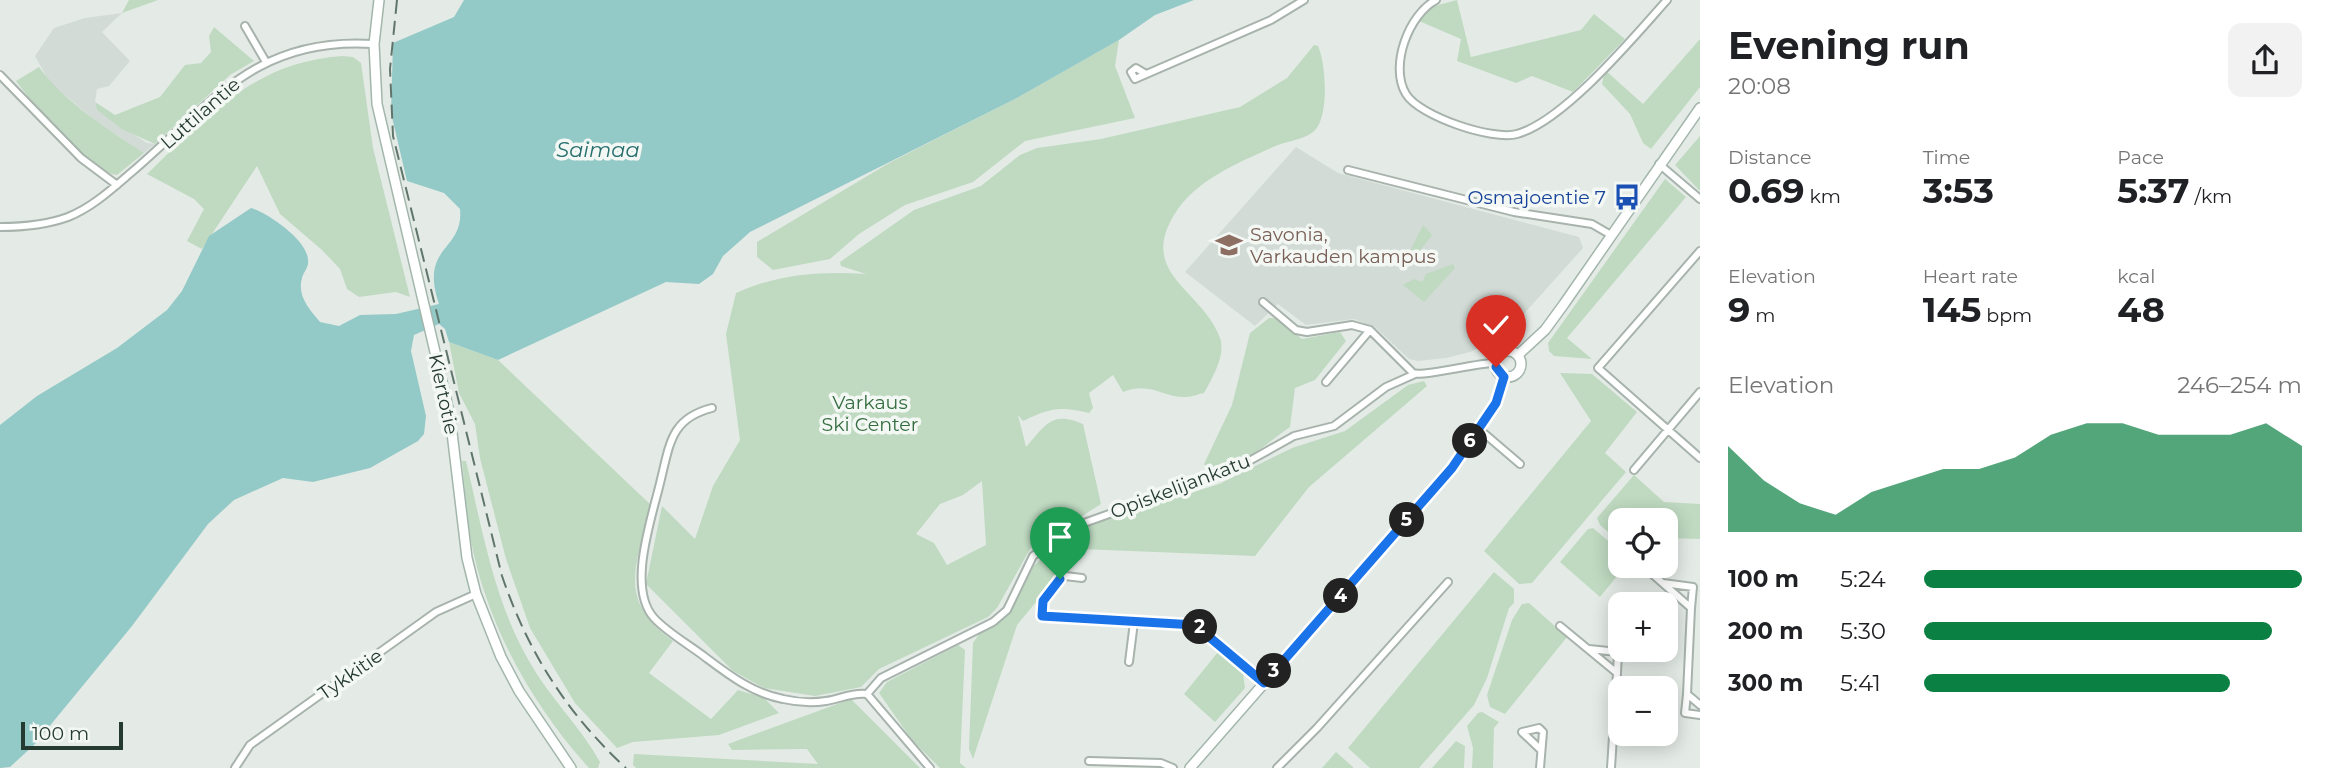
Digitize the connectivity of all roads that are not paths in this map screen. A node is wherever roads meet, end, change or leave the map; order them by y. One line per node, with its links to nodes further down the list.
1 (379, 0): 6 (street, Kiertotie)
2 (1304, 0): 9 (street)
3 (1436, 0): 4 (street)
4 (1667, 0)
5 (245, 26): 7 (street)
6 (374, 44): 7 (street, Luttilantie); 36 (street, Kiertotie)
7 (266, 62): 13 (street, Luttilantie)
8 (0, 75): 13 (street)
9 (1146, 75)
10 (1700, 108): 11 (street)
11 (1659, 164): 14 (street); 16 (street)
12 (1348, 170): 16 (street)
13 (117, 185): 15 (street, Luttilantie)
14 (1700, 199)
15 (0, 228)
16 (1611, 235): 20 (street)
17 (1700, 251): 28 (street)
18 (1263, 302): 19 (street)
19 (1370, 330): 22 (street); 24 (street)
20 (1518, 355): 21 (street); 23 (street)
21 (1495, 363): 22 (street, Opiskelijankatu); 23 (street)
22 (1415, 374): 44 (street, Opiskelijankatu)
23 (1504, 377): 27 (street)
24 (1325, 382)
25 (1700, 392): 28 (street)
26 (712, 408): 44 (street)
27 (1479, 429): 30 (street); 43 (street)
28 (1667, 430): 29 (street); 31 (street)
29 (1700, 458)
30 (1520, 464)
31 (1634, 470)
32 (1082, 578): 38 (street)
33 (1657, 578): 35 (street)
34 (1448, 582): 55 (street)
35 (1663, 583): 37 (street); 37 (street)
36 (476, 594): 50 (street, Tykkitie); 51 (street, Kiertotie)
37 (1691, 608): 45 (street)
38 (1134, 622): 41 (street); 43 (street)
39 (1560, 626): 40 (street)
40 (1589, 649): 42 (street); 42 (street)
41 (1129, 662)
42 (1617, 673): 57 (street)
43 (1264, 683): 54 (street)
44 (867, 694): 52 (street)
45 (1687, 694): 46 (street); 47 (street)
46 (1700, 705)
47 (1700, 715)
48 (1541, 750): 56 (street)
49 (1089, 761): 53 (street)
50 (235, 768)
51 (572, 768)
52 (930, 768)
53 (1173, 768)
54 (1190, 768)
55 (1277, 768)
56 (1540, 768)
57 (1611, 768)

